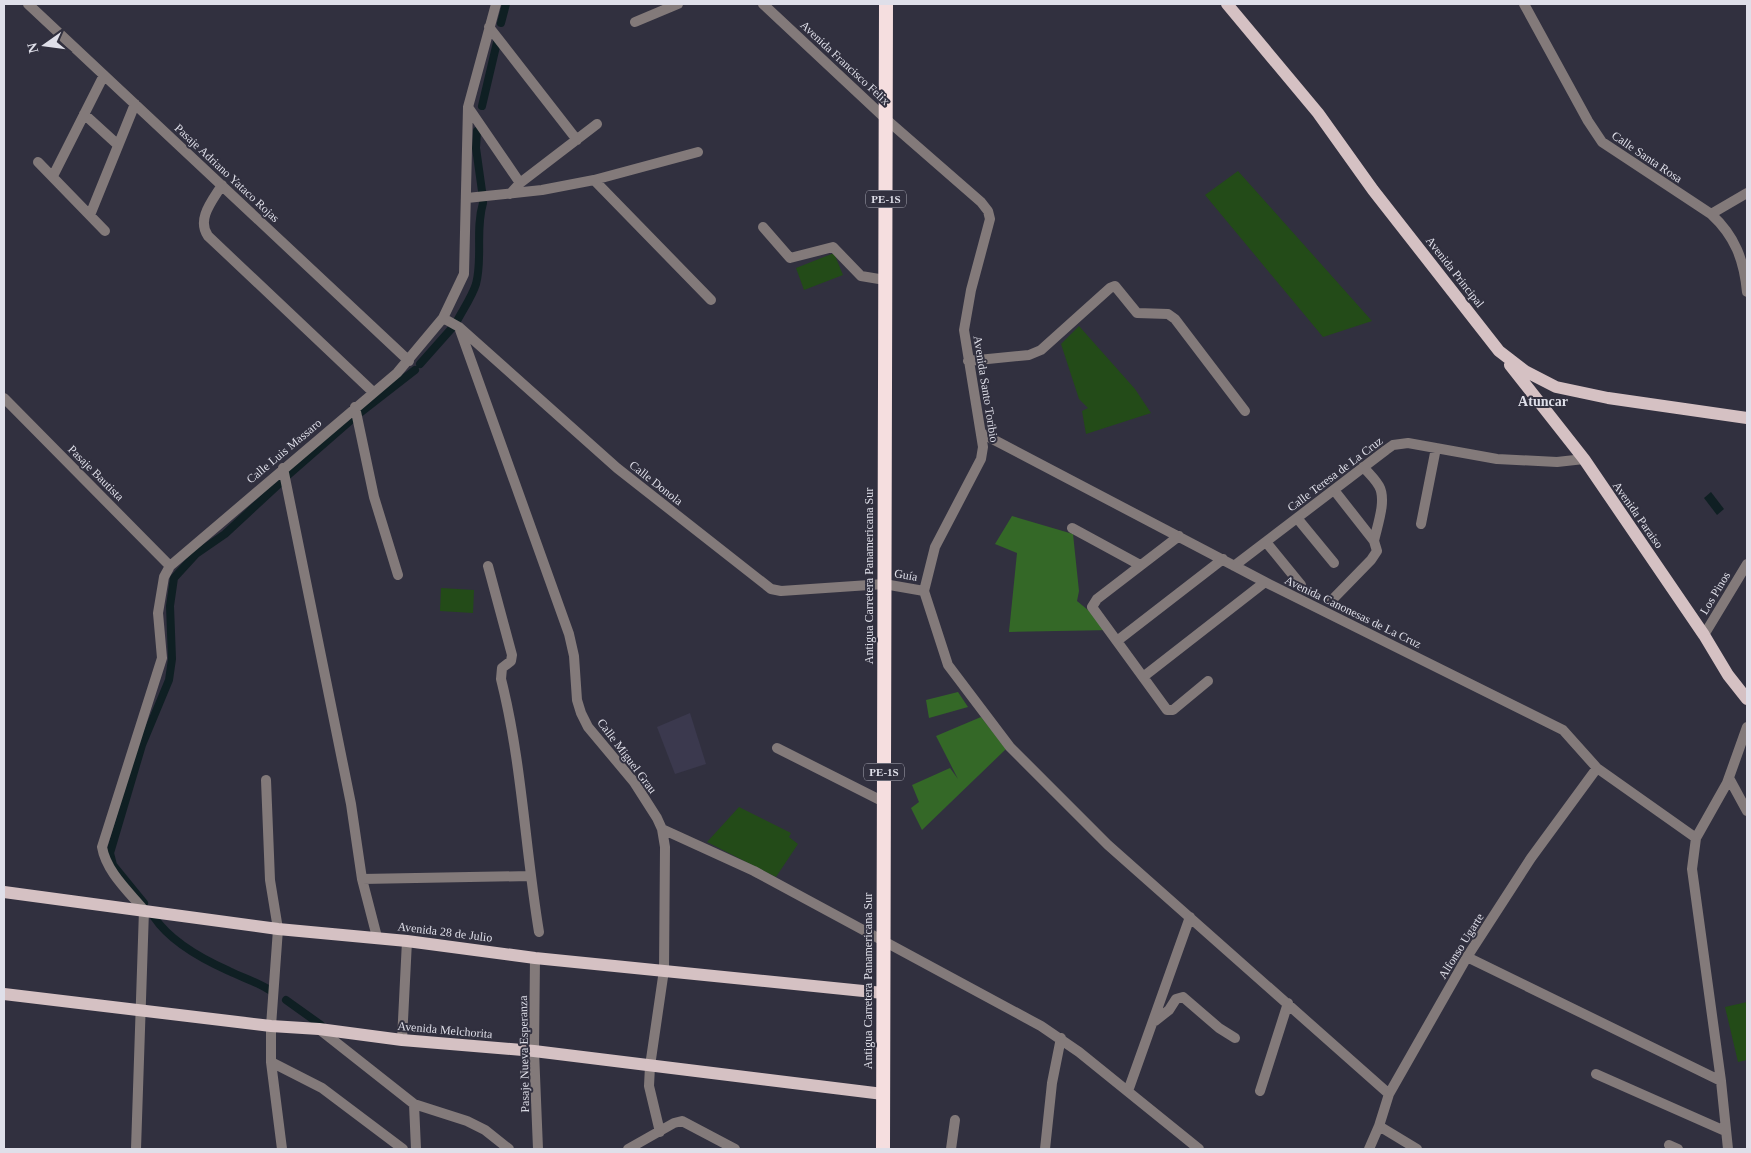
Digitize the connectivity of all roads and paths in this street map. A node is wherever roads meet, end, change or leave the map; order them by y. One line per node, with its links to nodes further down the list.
1 (28, 4): 10 (street, Pasaje Adriano Yataco Rojas)
2 (496, 4): 9 (street, Calle Luis Massaro)
3 (678, 4): 8 (street)
4 (763, 4): 14 (street, Avenida Francisco Felix)
5 (886, 4): 14 (highway, Antigua Carretera Panamericana Sur / PE-1S)
6 (1227, 4): 37 (main road, Avenida Principal)
7 (1524, 4): 28 (street, Calle Santa Rosa)
8 (635, 22)
9 (489, 27): 12 (street, Calle Luis Massaro); 16 (street)
10 (104, 75): 11 (street, Pasaje Adriano Yataco Rojas); 13 (street)
11 (135, 104): 17 (street); 23 (street, Pasaje Adriano Yataco Rojas)
12 (468, 107): 22 (street); 26 (street, Calle Luis Massaro)
13 (84, 114): 17 (street); 20 (street)
14 (887, 120): 27 (street, Avenida Francisco Felix); 32 (highway, Antigua Carretera Panamericana Sur / PE-1S)
15 (597, 124): 16 (street)
16 (577, 140): 22 (street)
17 (118, 145): 29 (street)
18 (698, 152): 21 (street)
19 (38, 162): 20 (street)
20 (53, 176): 29 (street)
21 (594, 180): 25 (street); 34 (street)
22 (520, 183): 25 (street)
23 (222, 185): 39 (street, Pasaje Adriano Yataco Rojas); 41 (street)
24 (1747, 193): 28 (street)
25 (510, 194): 26 (street)
26 (467, 198): 35 (street, Calle Luis Massaro)
27 (988, 211): 38 (street, Avenida Santo Toribio)
28 (1711, 214): 33 (street, Calle Santa Rosa)
29 (90, 215): 31 (street)
30 (763, 227): 32 (street)
31 (105, 231)
32 (886, 280): 68 (highway, Antigua Carretera Panamericana Sur / PE-1S)
33 (1747, 292)
34 (711, 300)
35 (444, 318): 36 (street, Calle Donola); 39 (street, Calle Luis Massaro)
36 (459, 327): 68 (street, Calle Donola); 84 (street, Calle Miguel Grau)
37 (1499, 351): 40 (main road, Avenida Principal); 43 (main road, Avenida Paraiso)
38 (968, 361): 45 (street); 47 (street, Avenida Santo Toribio)
39 (409, 362): 41 (street, Calle Luis Massaro)
40 (1556, 387): 43 (main road); 46 (main road, Avenida Principal)
41 (373, 392): 44 (street, Calle Luis Massaro)
42 (4, 398): 63 (street, Pasaje Bautista)
43 (1541, 405): 49 (main road, Avenida Paraiso)
44 (355, 407): 51 (street, Calle Luis Massaro); 66 (street)
45 (1245, 411)
46 (1747, 418)
47 (981, 433): 56 (street, Avenida Canonesas de La Cruz); 70 (street, Avenida Santo Toribio)
48 (1436, 448): 49 (street, Calle Teresa de La Cruz); 50 (street, Calle Teresa de La Cruz); 54 (street)
49 (1584, 460): 72 (main road, Avenida Paraiso)
50 (1364, 467): 52 (street, Calle Teresa de La Cruz); 57 (street)
51 (283, 468): 63 (street, Calle Luis Massaro); 87 (street)
52 (1334, 490): 53 (street, Calle Teresa de La Cruz); 57 (street)
53 (1297, 518): 58 (street, Calle Teresa de La Cruz); 60 (street)
54 (1421, 524)
55 (1072, 528): 62 (street)
56 (1179, 536): 59 (street, Avenida Canonesas de La Cruz); 62 (street)
57 (1374, 540): 71 (street)
58 (1266, 542): 65 (street, Calle Teresa de La Cruz); 69 (street)
59 (1223, 559): 65 (street, Avenida Canonesas de La Cruz); 73 (street)
60 (1334, 563)
61 (1747, 564): 72 (street, Los Pinos)
62 (1140, 565): 73 (street)
63 (170, 566): 89 (street)
64 (488, 566): 86 (street)
65 (1234, 566): 67 (street, Avenida Canonesas de La Cruz)
66 (398, 575)
67 (1265, 582): 74 (street); 79 (street, Avenida Canonesas de La Cruz)
68 (884, 584): 70 (street, Guía); 82 (highway, Antigua Carretera Panamericana Sur / PE-1S)
69 (1302, 585)
70 (924, 591): 90 (street)
71 (1332, 600)
72 (1704, 635): 76 (main road, Avenida Paraiso)
73 (1117, 642): 74 (street)
74 (1144, 678): 75 (street)
75 (1208, 681)
76 (1747, 699)
77 (1747, 727): 80 (street)
78 (777, 748): 82 (street)
79 (1597, 768): 85 (street, Avenida Canonesas de La Cruz); 96 (street, Alfonso Ugarte)
80 (1729, 778): 83 (street); 85 (street)
81 (266, 780): 91 (street)
82 (884, 802): 95 (highway, Antigua Carretera Panamericana Sur / PE-1S)
83 (1747, 811)
84 (662, 829): 95 (street); 98 (street, Calle Miguel Grau)
85 (1696, 838): 113 (street)
86 (530, 876): 87 (street); 92 (street)
87 (362, 879): 93 (street)
88 (4, 892): 89 (main road, Avenida 28 de Julio)
89 (144, 910): 91 (main road, Avenida 28 de Julio); 102 (street)
90 (1190, 917): 101 (street); 103 (street)
91 (278, 929): 93 (main road, Avenida 28 de Julio); 104 (street)
92 (539, 932)
93 (377, 937): 94 (main road, Avenida 28 de Julio)
94 (407, 941): 97 (main road, Avenida 28 de Julio); 108 (street)
95 (883, 941): 99 (highway, Antigua Carretera Panamericana Sur / PE-1S); 106 (street)
96 (1467, 957): 113 (street); 117 (street, Alfonso Ugarte)
97 (535, 958): 98 (main road, Avenida 28 de Julio); 109 (street, Pasaje Nueva Esperanza)
98 (664, 970): 99 (main road, Avenida 28 de Julio); 111 (street, Calle Miguel Grau)
99 (884, 993): 116 (highway, Antigua Carretera Panamericana Sur / PE-1S)
100 (4, 994): 102 (main road, Avenida Melchorita)
101 (1288, 1004): 114 (street); 117 (street)
102 (141, 1012): 104 (main road, Avenida Melchorita); 124 (street)
103 (1154, 1021): 107 (street); 115 (street)
104 (271, 1026): 105 (main road, Avenida Melchorita); 110 (street)
105 (319, 1028): 108 (main road, Avenida Melchorita); 118 (street)
106 (1061, 1038): 115 (street); 134 (street)
107 (1235, 1038)
108 (402, 1040): 109 (main road, Avenida Melchorita)
109 (534, 1051): 111 (main road, Avenida Melchorita); 129 (street, Pasaje Nueva Esperanza)
110 (271, 1062): 125 (street); 126 (street)
111 (650, 1066): 116 (main road, Avenida Melchorita); 122 (street, Calle Miguel Grau)
112 (1596, 1074): 121 (street)
113 (1721, 1081): 121 (street)
114 (1260, 1091)
115 (1128, 1092): 123 (street)
116 (884, 1094): 132 (highway, Antigua Carretera Panamericana Sur / PE-1S)
117 (1389, 1094): 120 (street, Alfonso Ugarte)
118 (414, 1104): 127 (street); 128 (street)
119 (955, 1120): 133 (street)
120 (1379, 1126): 136 (street, Alfonso Ugarte); 137 (street)
121 (1725, 1131): 138 (street)
122 (660, 1132): 130 (street); 131 (street)
123 (1186, 1144): 135 (street)
124 (136, 1149)
125 (282, 1149)
126 (403, 1149)
127 (416, 1149)
128 (509, 1149)
129 (538, 1149)
130 (628, 1149)
131 (735, 1149)
132 (883, 1149)
133 (951, 1149)
134 (1044, 1149)
135 (1199, 1149)
136 (1369, 1149)
137 (1417, 1149)
138 (1728, 1149)

